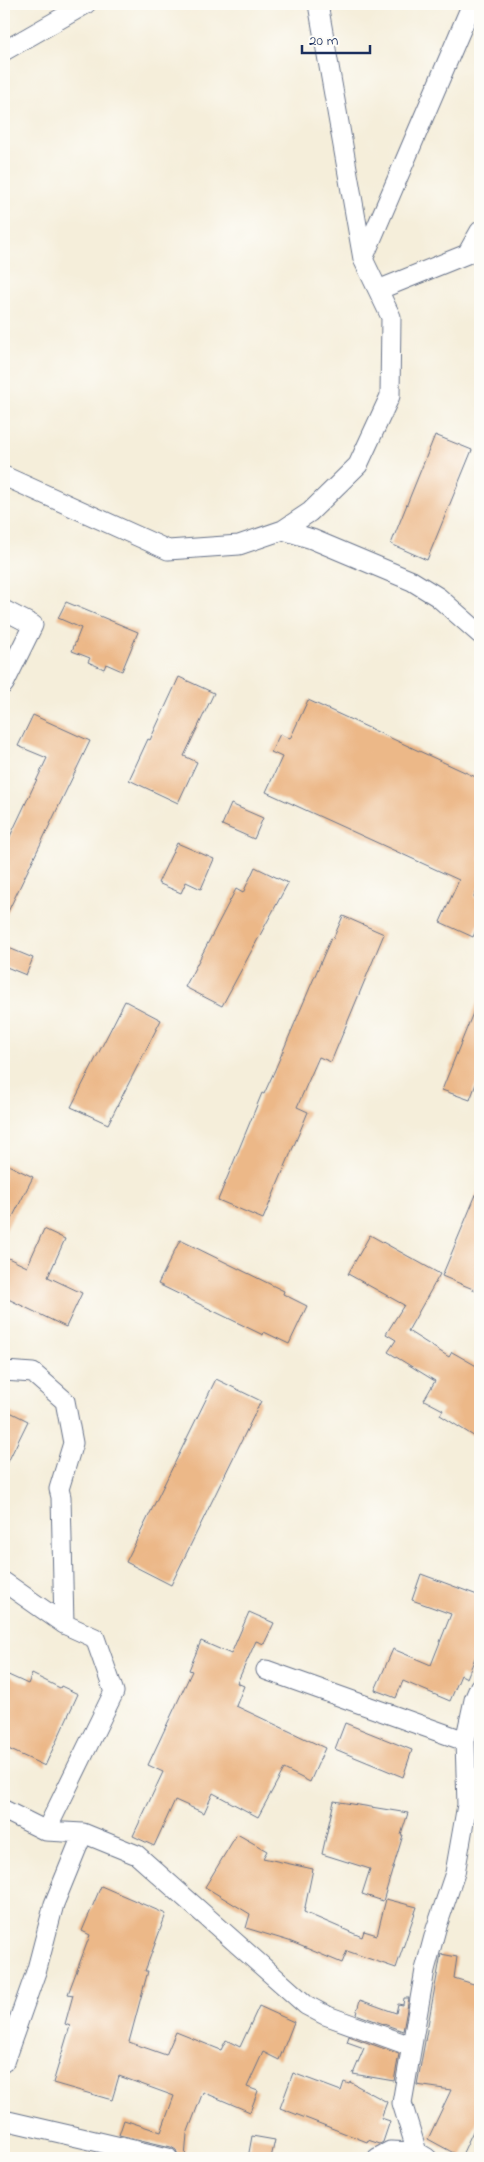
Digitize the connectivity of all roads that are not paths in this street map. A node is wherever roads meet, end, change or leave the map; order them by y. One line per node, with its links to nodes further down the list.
1 (86, 4): 4 (street)
2 (318, 4): 6 (street)
3 (472, 4): 6 (street)
4 (4, 51)
5 (480, 230): 7 (street)
6 (363, 259): 7 (street)
7 (378, 290): 9 (street)
8 (4, 476): 9 (street)
9 (284, 530): 11 (street)
10 (4, 610): 12 (street)
11 (480, 634)
12 (4, 684)
13 (4, 1371): 15 (street)
14 (4, 1582): 15 (street)
15 (64, 1624): 20 (street)
16 (266, 1670): 18 (street)
17 (480, 1686): 18 (street)
18 (465, 1741): 22 (street)
19 (4, 1810): 20 (street)
20 (46, 1831): 21 (street)
21 (83, 1832): 22 (street); 23 (street)
22 (412, 2044): 25 (street)
23 (4, 2062)
24 (4, 2120): 26 (street)
25 (422, 2155): 27 (street)
26 (168, 2158)
27 (377, 2158)

